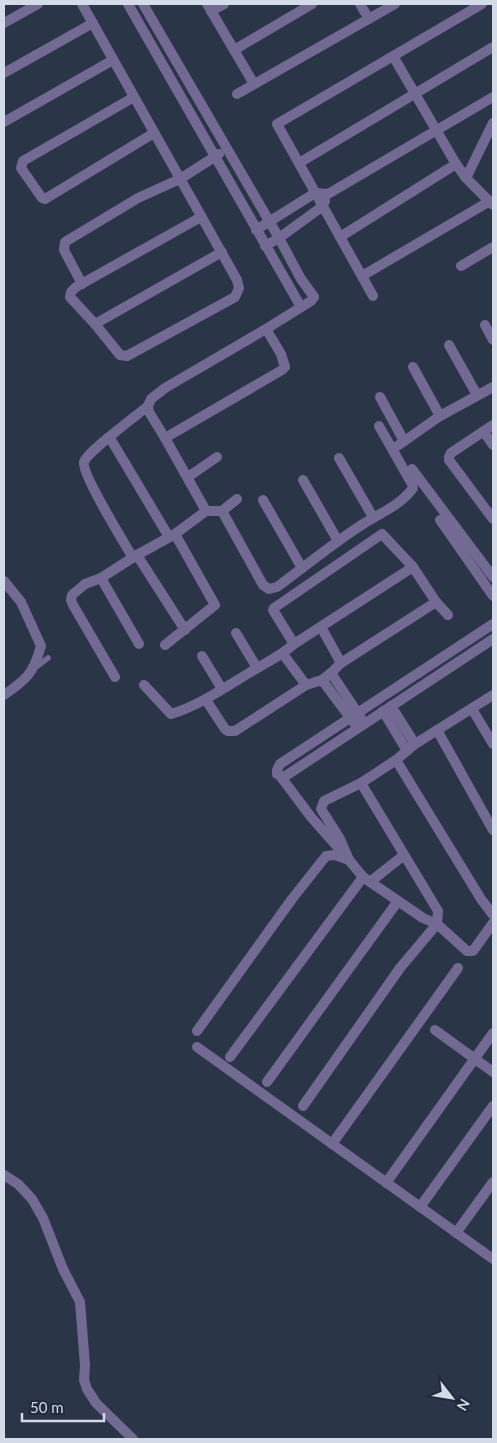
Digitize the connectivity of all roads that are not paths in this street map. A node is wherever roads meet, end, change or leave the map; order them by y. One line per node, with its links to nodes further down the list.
1 (38, 4): 11 (street)
2 (82, 4): 12 (street)
3 (224, 4): 9 (street)
4 (312, 4): 14 (street)
5 (360, 4): 10 (street)
6 (395, 4): 10 (street)
7 (482, 4): 15 (street)
8 (136, 5): 27 (street); 28 (street)
9 (209, 8): 14 (street)
10 (369, 19): 18 (street)
11 (4, 23)
12 (93, 23): 16 (street); 17 (street)
13 (493, 47): 19 (street)
14 (234, 50): 18 (street)
15 (393, 56): 19 (street); 29 (street)
16 (113, 60): 22 (street); 23 (street)
17 (4, 73)
18 (254, 84): 20 (street)
19 (416, 93): 25 (street); 29 (street)
20 (237, 94)
21 (493, 96): 25 (street)
22 (134, 97): 26 (street); 26 (street)
23 (4, 122)
24 (493, 123): 31 (street)
25 (437, 130): 30 (street); 34 (street)
26 (154, 133): 32 (street)
27 (227, 150): 28 (street); 38 (street)
28 (215, 156): 32 (street); 39 (street)
29 (299, 163): 33 (street)
30 (456, 164): 31 (street); 40 (street)
31 (466, 178): 35 (street)
32 (180, 179): 37 (street); 47 (street)
33 (315, 192): 34 (street); 36 (street); 38 (street)
34 (328, 194): 36 (street)
35 (492, 203): 46 (street)
36 (323, 206): 40 (street); 41 (street)
37 (201, 217): 44 (street); 47 (street)
38 (270, 222): 39 (street); 41 (street)
39 (256, 230): 42 (street)
40 (340, 237): 46 (street)
41 (279, 238): 42 (street); 49 (street)
42 (266, 246): 49 (street)
43 (493, 247): 45 (street)
44 (222, 252): 50 (street); 50 (street)
45 (461, 266)
46 (362, 276): 48 (street)
47 (82, 284): 50 (street)
48 (373, 296)
49 (301, 307): 52 (street)
50 (95, 324)
51 (485, 325): 53 (street)
52 (266, 329): 59 (street); 65 (street)
53 (493, 340)
54 (449, 345): 57 (street)
55 (413, 367): 60 (street)
56 (493, 387): 57 (street)
57 (477, 395): 60 (street)
58 (380, 397): 66 (street)
59 (148, 406): 64 (street); 65 (street)
60 (440, 416): 66 (street)
61 (379, 426): 68 (street)
62 (493, 426): 63 (street)
63 (484, 432): 67 (street); 79 (street)
64 (110, 438): 81 (street); 83 (street)
65 (165, 438): 72 (street)
66 (404, 441): 68 (street)
67 (493, 445)
68 (393, 449): 78 (street)
69 (217, 457): 72 (street)
70 (339, 458): 78 (street)
71 (412, 469): 86 (street)
72 (188, 477): 76 (street)
73 (303, 480): 82 (street)
74 (237, 499): 77 (street)
75 (263, 500): 85 (street)
76 (206, 511): 77 (street); 81 (street)
77 (222, 511): 85 (street)
78 (373, 518): 82 (street)
79 (493, 519)
80 (440, 520): 89 (street)
81 (172, 535): 83 (street); 94 (street)
82 (338, 541): 85 (street)
83 (135, 557): 87 (street); 94 (street)
84 (413, 567): 90 (street); 93 (street); 98 (street)
85 (302, 568)
86 (493, 577)
87 (101, 578): 97 (street); 107 (street)
88 (4, 581): 105 (street)
89 (493, 596)
90 (436, 602): 91 (street); 103 (street)
91 (448, 616)
92 (493, 624): 117 (street)
93 (321, 627): 98 (street); 103 (street)
94 (185, 630): 99 (street)
95 (236, 633): 104 (street)
96 (493, 639): 115 (street)
97 (139, 644)
98 (294, 644): 100 (street)
99 (165, 645)
100 (283, 654): 104 (street); 110 (street)
101 (202, 656): 111 (street)
102 (48, 658): 105 (lane)
103 (341, 663): 106 (street)
104 (257, 668): 111 (street)
105 (32, 670): 112 (street)
106 (331, 673): 108 (street); 117 (street)
107 (115, 677)
108 (322, 680): 110 (street); 117 (street)
109 (144, 685): 114 (street)
110 (306, 686): 114 (street)
111 (222, 689): 114 (street)
112 (4, 695)
113 (493, 695): 116 (street)
114 (206, 700)
115 (387, 708): 118 (street); 121 (street)
116 (472, 709): 119 (street); 120 (street)
117 (355, 716): 118 (street); 123 (street)
118 (360, 726): 123 (street)
119 (437, 730): 121 (street); 125 (street)
120 (493, 744)
121 (411, 747): 122 (street)
122 (396, 760): 124 (street); 130 (street)
123 (281, 777): 127 (street)
124 (361, 783): 126 (street); 127 (street)
125 (493, 830)
126 (404, 855): 128 (street); 132 (street)
127 (349, 860): 128 (street); 135 (street)
128 (367, 879): 129 (street); 138 (street)
129 (398, 901): 132 (street); 141 (street)
130 (493, 915)
131 (493, 923): 132 (street)
132 (437, 924): 142 (street)
133 (458, 968): 144 (street)
134 (435, 1030): 139 (street)
135 (197, 1031)
136 (493, 1033): 139 (street)
137 (197, 1047): 144 (street)
138 (230, 1057)
139 (475, 1058): 140 (street); 147 (street)
140 (493, 1072)
141 (266, 1082)
142 (303, 1106)
143 (493, 1106): 148 (street)
144 (332, 1144): 147 (street)
145 (4, 1174): 151 (street)
146 (493, 1182): 149 (street)
147 (386, 1183): 148 (street)
148 (420, 1207): 149 (street)
149 (456, 1233): 150 (street)
150 (492, 1257)
151 (133, 1439)

